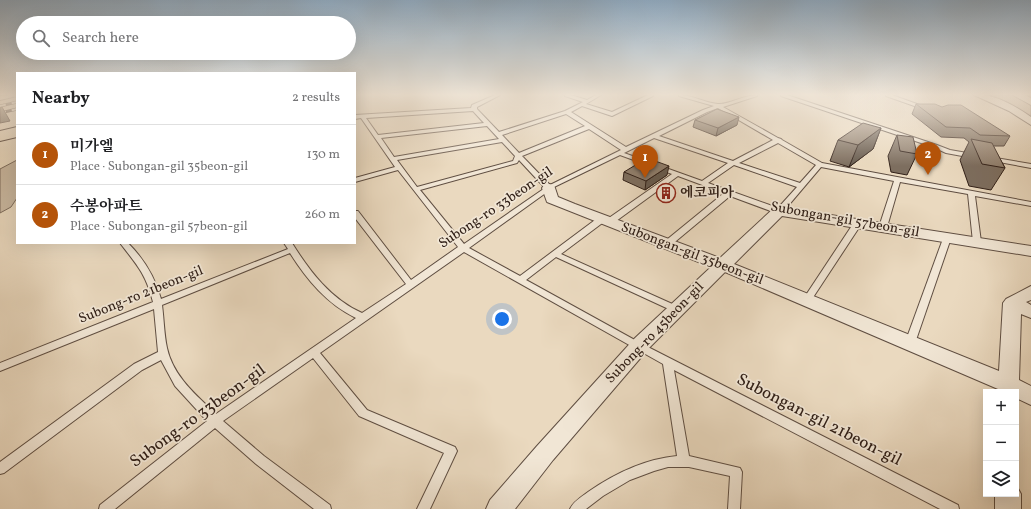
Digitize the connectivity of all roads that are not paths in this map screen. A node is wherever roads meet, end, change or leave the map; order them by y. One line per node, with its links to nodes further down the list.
1 (361, 119): 14 (lane)
2 (484, 119): 8 (lane, Subongan-gil 35beon-gil)
3 (546, 119): 11 (lane)
4 (577, 119): 9 (lane, Subongan-gil 57beon-gil)
5 (691, 119): 13 (lane, Subong-ro 33beon-gil)
6 (741, 119): 16 (lane)
7 (854, 119): 19 (lane)
8 (489, 124): 11 (lane, Subongan-gil 35beon-gil); 14 (lane)
9 (588, 126): 17 (lane, Subongan-gil 57beon-gil); 18 (lane)
10 (16, 132): 12 (main road)
11 (498, 134): 15 (lane, Subongan-gil 35beon-gil)
12 (0, 136)
13 (654, 136): 17 (lane, Subong-ro 33beon-gil); 22 (lane)
14 (377, 137): 21 (lane)
15 (503, 140): 18 (lane, Subongan-gil 35beon-gil); 21 (lane)
16 (779, 140): 22 (lane); 23 (lane)
17 (623, 151): 26 (lane, Subongan-gil 57beon-gil); 31 (lane, Subong-ro 33beon-gil)
18 (518, 156): 31 (lane, Subongan-gil 35beon-gil); 32 (lane)
19 (978, 157)
20 (986, 158): 24 (lane)
21 (393, 160): 25 (lane)
22 (733, 163): 29 (lane); 30 (lane)
23 (820, 165): 28 (lane); 30 (lane, Subong-ro 45beon-gil)
24 (1031, 166)
25 (399, 168): 27 (lane); 32 (lane)
26 (677, 174): 29 (lane, Subongan-gil 57beon-gil); 38 (lane)
27 (356, 180)
28 (898, 180): 34 (lane); 40 (lane)
29 (703, 183): 33 (lane, Subongan-gil 57beon-gil)
30 (801, 186): 36 (lane, Subong-ro 45beon-gil)
31 (549, 188): 38 (street, Subongan-gil 35beon-gil); 46 (lane, Subong-ro 33beon-gil)
32 (416, 189): 46 (lane)
33 (729, 192): 36 (lane, Subongan-gil 57beon-gil); 44 (lane)
34 (970, 193): 35 (lane); 42 (lane)
35 (1031, 204)
36 (779, 211): 39 (street, Subongan-gil 57beon-gil); 49 (street, Subong-ro 45beon-gil)
37 (356, 214): 51 (lane)
38 (605, 221): 44 (street, Subongan-gil 35beon-gil); 48 (lane)
39 (858, 224): 40 (street, Subongan-gil 57beon-gil); 53 (lane)
40 (883, 227): 41 (street, Subongan-gil 57beon-gil)
41 (947, 238): 42 (street, Subongan-gil 57beon-gil); 59 (lane)
42 (977, 242): 47 (street, Subongan-gil 57beon-gil)
43 (125, 244): 55 (lane)
44 (667, 244): 49 (street, Subongan-gil 35beon-gil)
45 (290, 246): 55 (lane, Subong-ro 21beon-gil); 58 (lane)
46 (463, 248): 50 (lane, Subongan-gil 21beon-gil); 51 (lane, Subong-ro 33beon-gil)
47 (1031, 251)
48 (555, 254): 50 (lane); 56 (lane)
49 (722, 265): 53 (street, Subongan-gil 35beon-gil); 56 (street, Subong-ro 45beon-gil)
50 (520, 280): 60 (lane, Subongan-gil 21beon-gil)
51 (411, 285): 58 (lane, Subong-ro 33beon-gil)
52 (1031, 292): 54 (street)
53 (807, 300): 59 (street, Subongan-gil 35beon-gil)
54 (1012, 303): 57 (street); 65 (street)
55 (157, 304): 62 (lane); 64 (lane, Subong-ro 21beon-gil)
56 (676, 310): 60 (street, Subong-ro 45beon-gil)
57 (1031, 312)
58 (364, 318): 61 (lane, Subong-ro 33beon-gil)
59 (910, 343): 65 (street, Subongan-gil 35beon-gil)
60 (639, 347): 63 (lane, Subongan-gil 21beon-gil); 74 (street, Subong-ro 45beon-gil)
61 (314, 353): 67 (lane, Subong-ro 33beon-gil); 73 (lane)
62 (164, 354): 67 (lane); 69 (lane)
63 (668, 362): 68 (lane); 77 (lane, Subongan-gil 21beon-gil)
64 (0, 367)
65 (1008, 388): 66 (street, Subongan-gil 35beon-gil)
66 (1031, 396)
67 (215, 421): 71 (lane, Subong-ro 33beon-gil); 72 (lane)
68 (684, 461): 75 (lane); 76 (lane)
69 (0, 469)
70 (1008, 497): 78 (street)
71 (105, 509)
72 (325, 509)
73 (423, 509)
74 (499, 509)
75 (576, 509)
76 (734, 509)
77 (953, 509)
78 (1008, 509)

